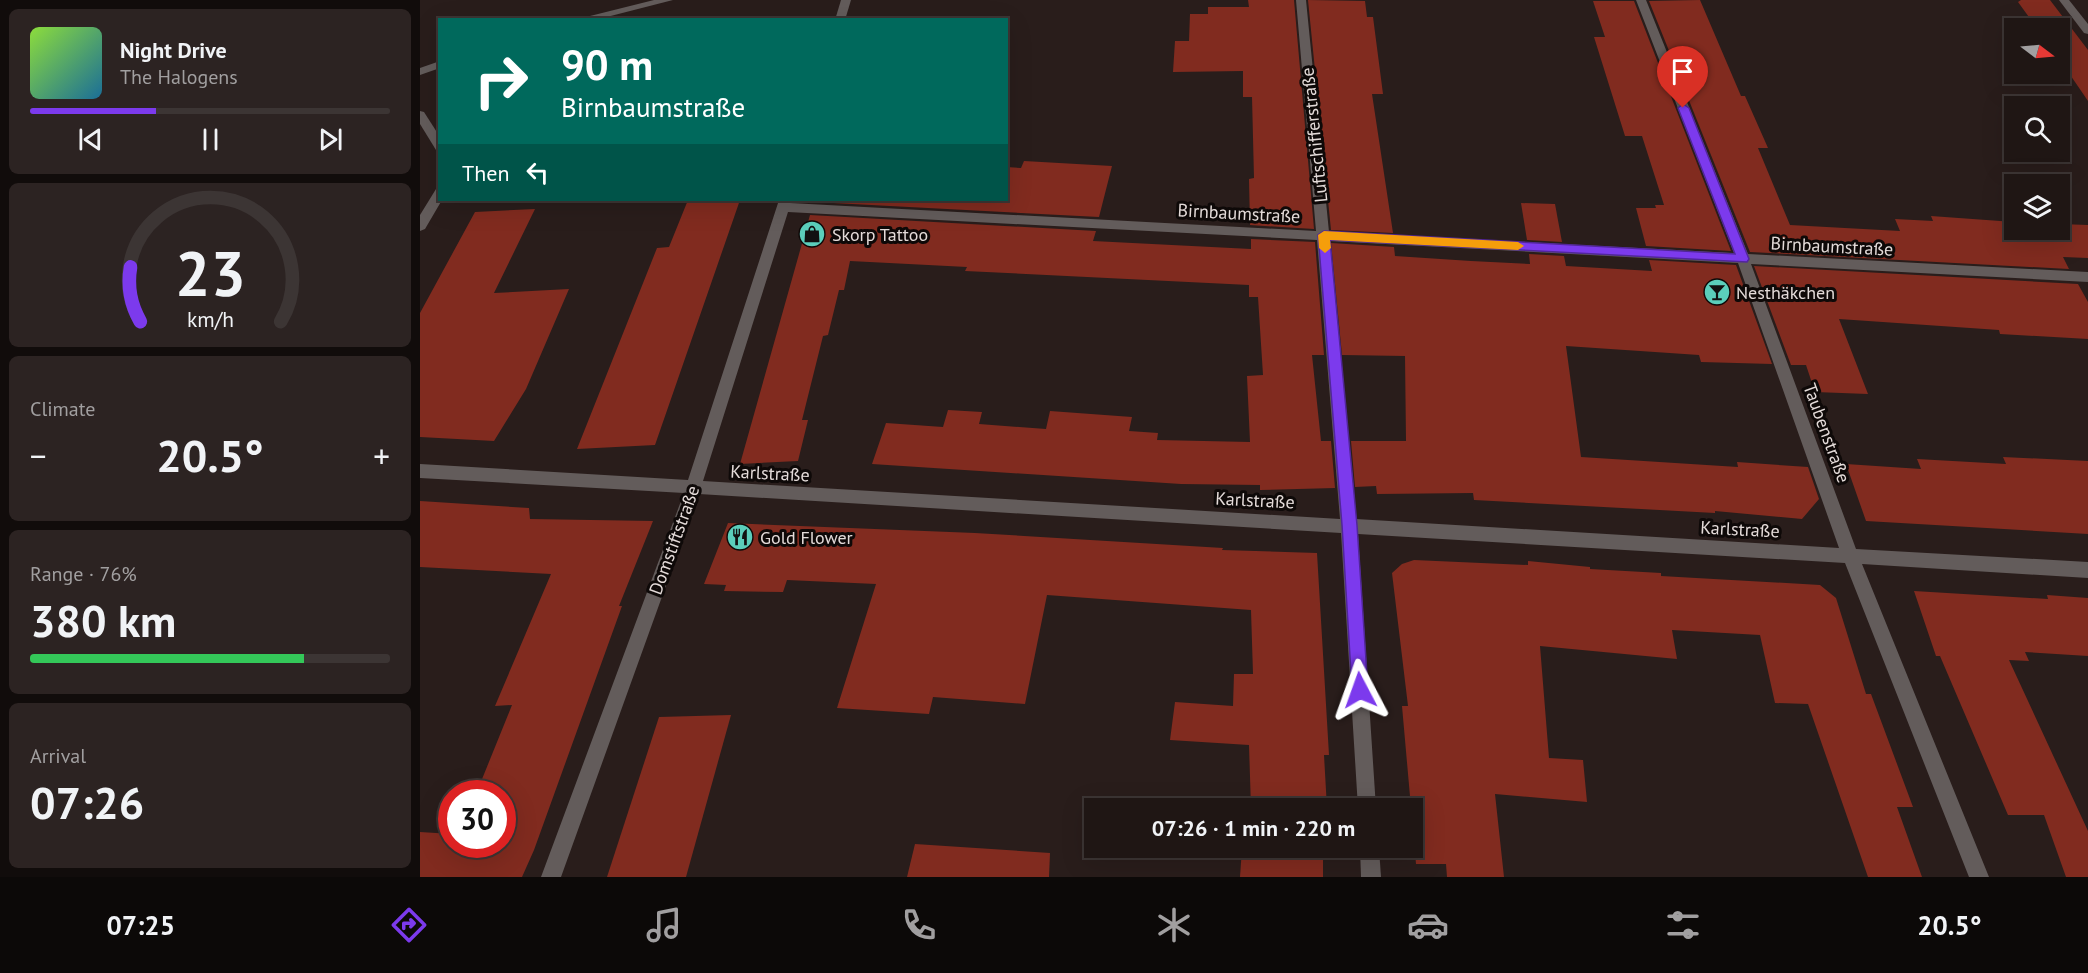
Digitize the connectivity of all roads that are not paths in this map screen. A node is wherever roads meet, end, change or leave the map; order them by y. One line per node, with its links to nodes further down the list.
1 (668, 0): 6 (street)
2 (846, 0): 7 (street)
3 (1301, 0): 16 (street, Luftschifferstraße)
4 (1641, 0): 17 (street, Taubenstraße)
5 (2064, 0): 8 (street)
6 (588, 18)
7 (841, 18)
8 (2088, 31)
9 (438, 65): 10 (street)
10 (420, 72)
11 (420, 115): 12 (street)
12 (438, 144)
13 (438, 195): 15 (street)
14 (784, 203): 16 (street, Birnbaumstraße); 20 (street, Domstiftstraße)
15 (420, 225)
16 (1324, 235): 17 (street, Birnbaumstraße); 21 (street, Luftschifferstraße)
17 (1743, 259): 18 (street, Birnbaumstraße); 22 (street, Taubenstraße)
18 (2088, 277)
19 (420, 471): 20 (street, Karlstraße)
20 (693, 489): 21 (street, Karlstraße); 26 (street, Domstiftstraße)
21 (1349, 525): 22 (street, Karlstraße); 24 (street, Luftschifferstraße)
22 (1850, 555): 23 (street, Karlstraße); 28 (street, Taubenstraße)
23 (2088, 570)
24 (1366, 798)
25 (1370, 858): 27 (street)
26 (551, 877)
27 (1371, 877)
28 (1979, 877)

